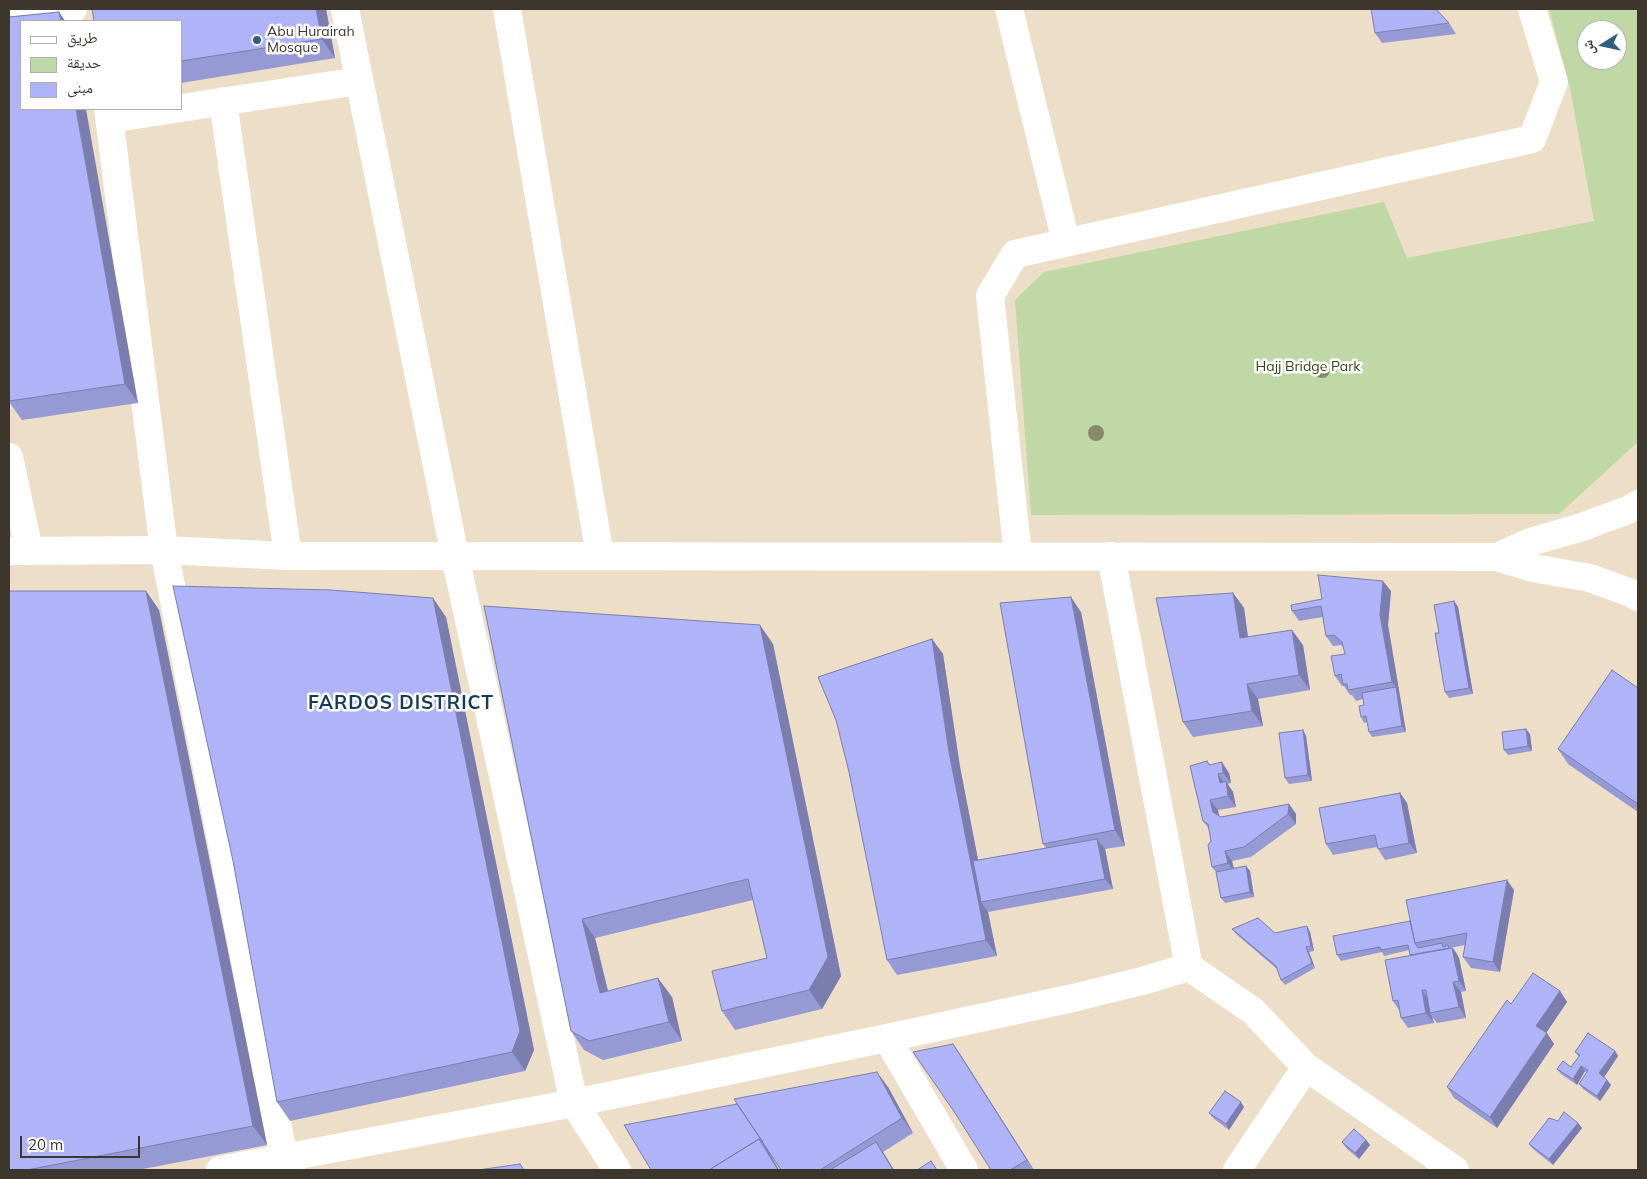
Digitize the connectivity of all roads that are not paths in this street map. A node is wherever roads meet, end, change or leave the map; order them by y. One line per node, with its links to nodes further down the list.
1 (73, 9): 6 (street)
2 (345, 9): 7 (street)
3 (508, 9): 19 (street)
4 (1009, 9): 12 (street)
5 (1532, 9): 12 (street)
6 (9, 18)
7 (359, 81): 8 (street); 18 (street)
8 (223, 101): 9 (street); 17 (street)
9 (182, 108)
10 (162, 110): 11 (street)
11 (109, 114): 15 (street)
12 (1066, 242): 20 (street)
13 (9, 457): 16 (street)
14 (1638, 504): 22 (street)
15 (164, 550): 16 (street); 17 (street); 28 (street)
16 (19, 551)
17 (288, 556): 18 (street)
18 (455, 556): 19 (street); 27 (street)
19 (600, 556): 20 (street)
20 (1018, 556): 21 (street)
21 (1111, 556): 22 (street); 24 (street)
22 (1497, 557): 23 (street)
23 (1638, 597)
24 (1189, 967): 25 (street); 26 (street)
25 (887, 1038): 27 (street); 31 (street)
26 (1306, 1067): 32 (street); 33 (street)
27 (574, 1103): 28 (street); 30 (street)
28 (287, 1164): 29 (street)
29 (220, 1170)
30 (617, 1170)
31 (964, 1170)
32 (1237, 1170)
33 (1455, 1170)

